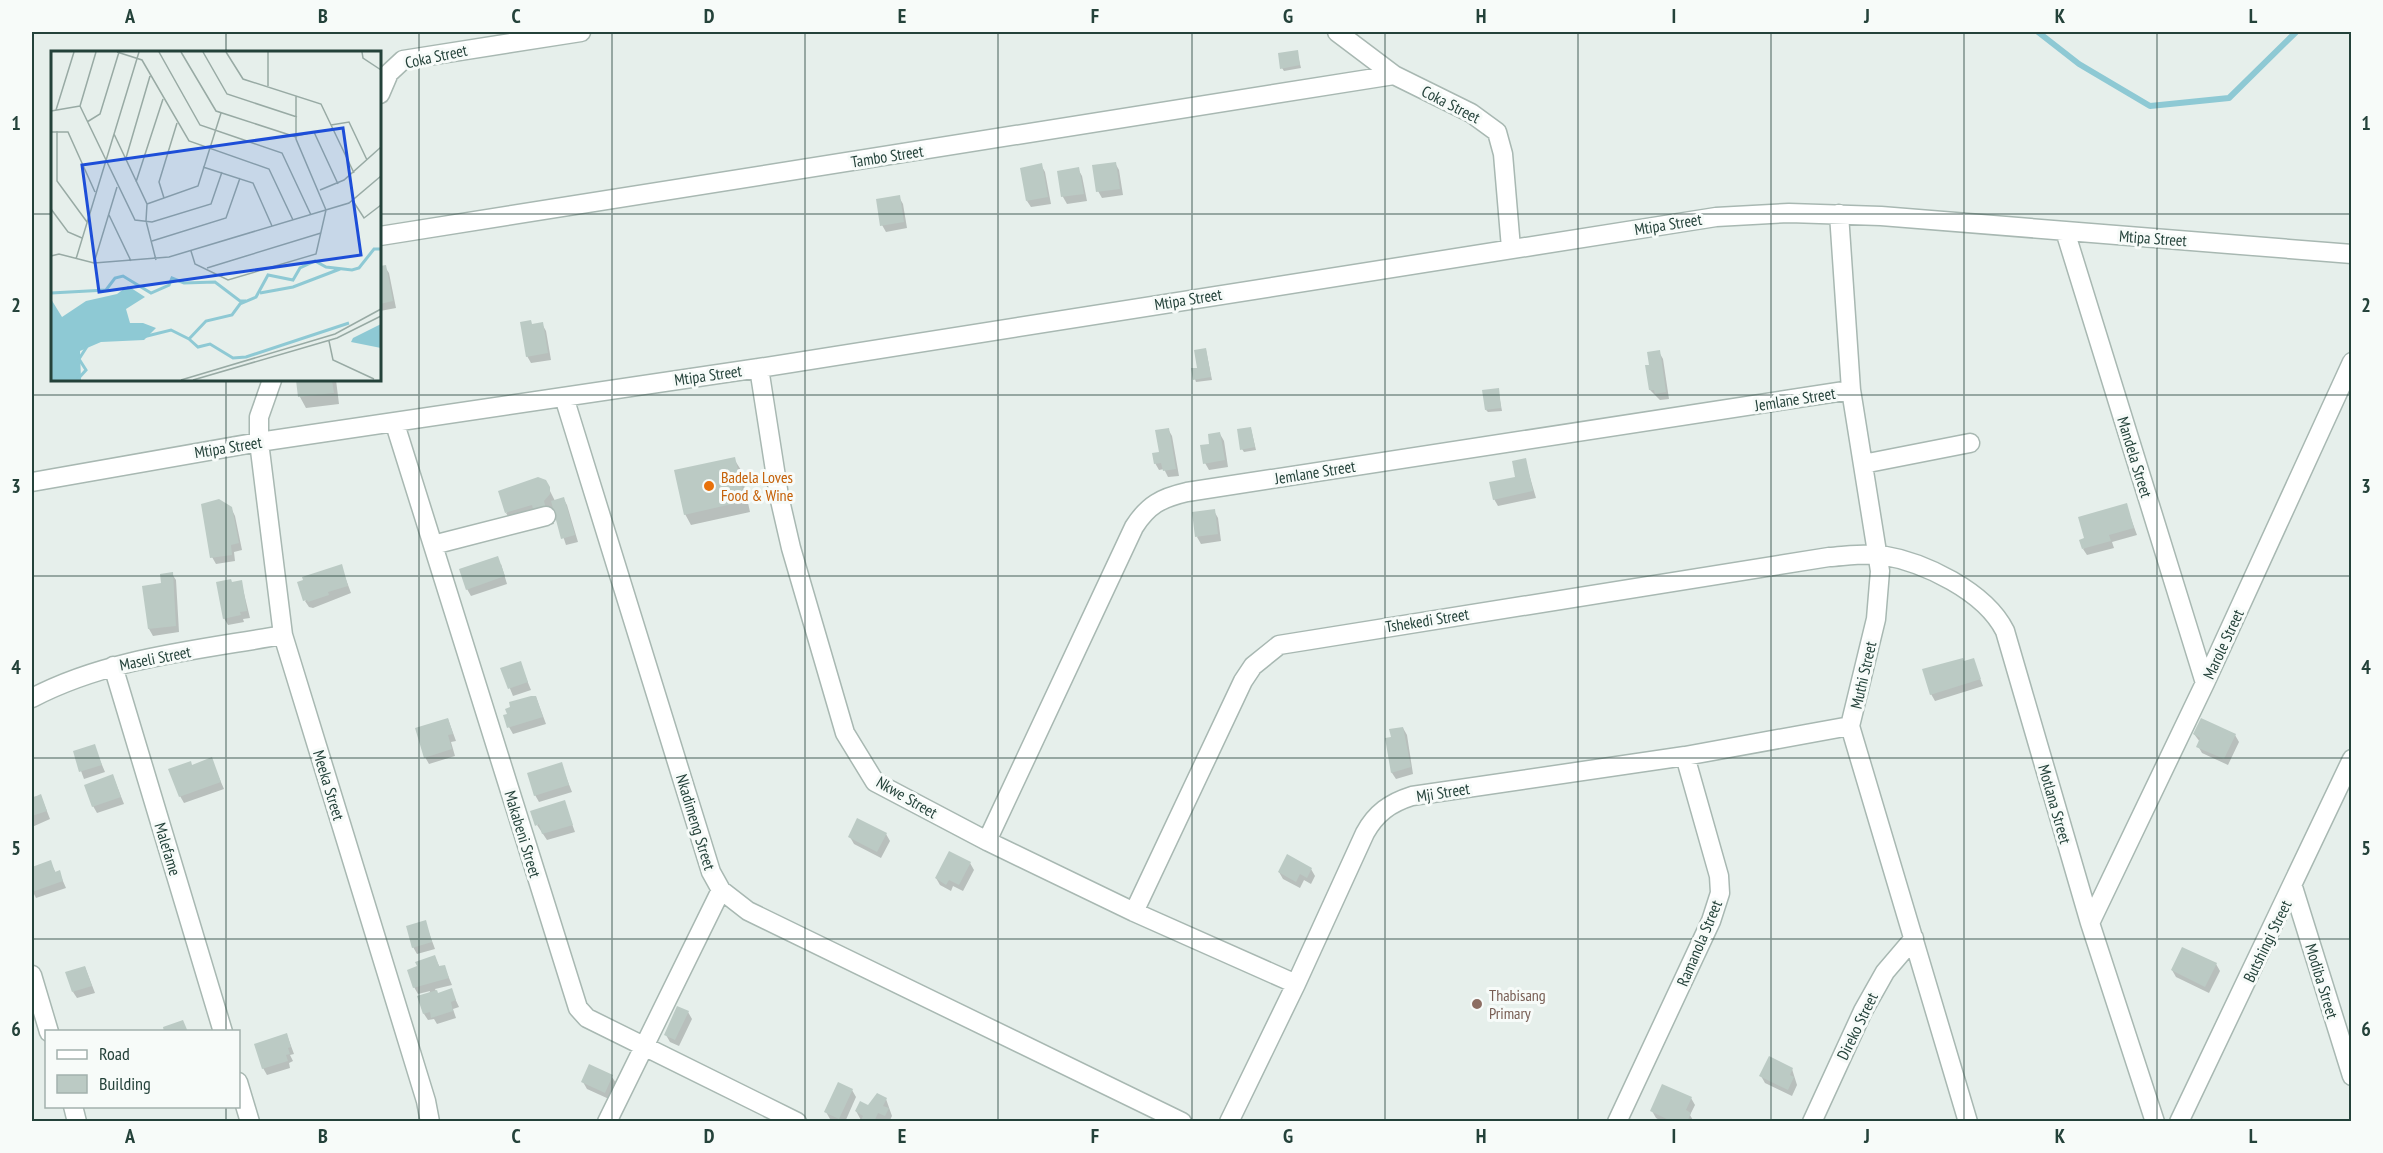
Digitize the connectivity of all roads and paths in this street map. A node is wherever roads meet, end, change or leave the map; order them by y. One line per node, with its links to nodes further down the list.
1 (581, 32): 4 (street, Coka Street)
2 (1337, 32): 3 (street, Coka Street)
3 (1394, 75): 7 (street, Tambo Street); 8 (street, Coka Street)
4 (381, 92)
5 (1839, 214): 6 (street, Mtipa Street); 8 (street, Mtipa Street); 13 (street, Muthi Street)
6 (2065, 231): 9 (street, Mtipa Street); 25 (street, Mandela Street)
7 (381, 236)
8 (1511, 248): 11 (street, Mtipa Street)
9 (2352, 254)
10 (2352, 362): 25 (street, Marole Street)
11 (759, 368): 14 (street, Mtipa Street); 30 (street, Nkwe Street)
12 (272, 381): 16 (street)
13 (1851, 390): 18 (street, Muthi Street); 30 (street, Jemlane Street)
14 (564, 397): 15 (street, Mtipa Street); 32 (street, Nkadimeng Street)
15 (395, 424): 16 (street, Mtipa Street); 21 (street, Makabeni Street)
16 (259, 442): 19 (street, Mtipa Street); 23 (street, Meeka Street)
17 (1970, 443): 18 (street)
18 (1863, 464): 22 (street, Muthi Street)
19 (32, 482)
20 (546, 516): 21 (street)
21 (433, 545): 40 (street, Makabeni Street)
22 (1879, 555): 27 (street, Muthi Street); 33 (street, Tshekedi Street); 34 (street, Motlana Street)
23 (283, 635): 24 (street, Maseli Street); 44 (street, Meeka Street)
24 (113, 666): 26 (street, Maseli Street); 39 (street, Malefame)
25 (2205, 683): 34 (street, Marole Street)
26 (32, 698)
27 (1850, 726): 28 (street, Mji Street); 35 (street, Muthi Street)
28 (1685, 756): 37 (street, Mji Street); 49 (street, Ramanola Street)
29 (2352, 759): 31 (street, Butshingi Street)
30 (987, 841): 33 (street, Nkwe Street)
31 (2293, 886): 41 (street, Modiba Street); 53 (street, Butshingi Street)
32 (721, 890): 40 (street); 47 (street, Nkadimeng Street)
33 (1134, 912): 37 (street, Nkwe Street)
34 (2090, 923): 52 (street, Motlana Street)
35 (1914, 938): 50 (street, Direko Street); 51 (street, Muthi Street)
36 (32, 975): 38 (street)
37 (1296, 984): 48 (street, Mji Street)
38 (48, 1030)
39 (222, 1030)
40 (643, 1047): 45 (street); 46 (street, Makabeni Street)
41 (2352, 1076)
42 (240, 1089): 43 (street)
43 (250, 1122)
44 (430, 1122)
45 (607, 1122)
46 (797, 1122)
47 (1182, 1122)
48 (1229, 1122)
49 (1617, 1122)
50 (1812, 1122)
51 (1968, 1122)
52 (2155, 1122)
53 (2180, 1122)

